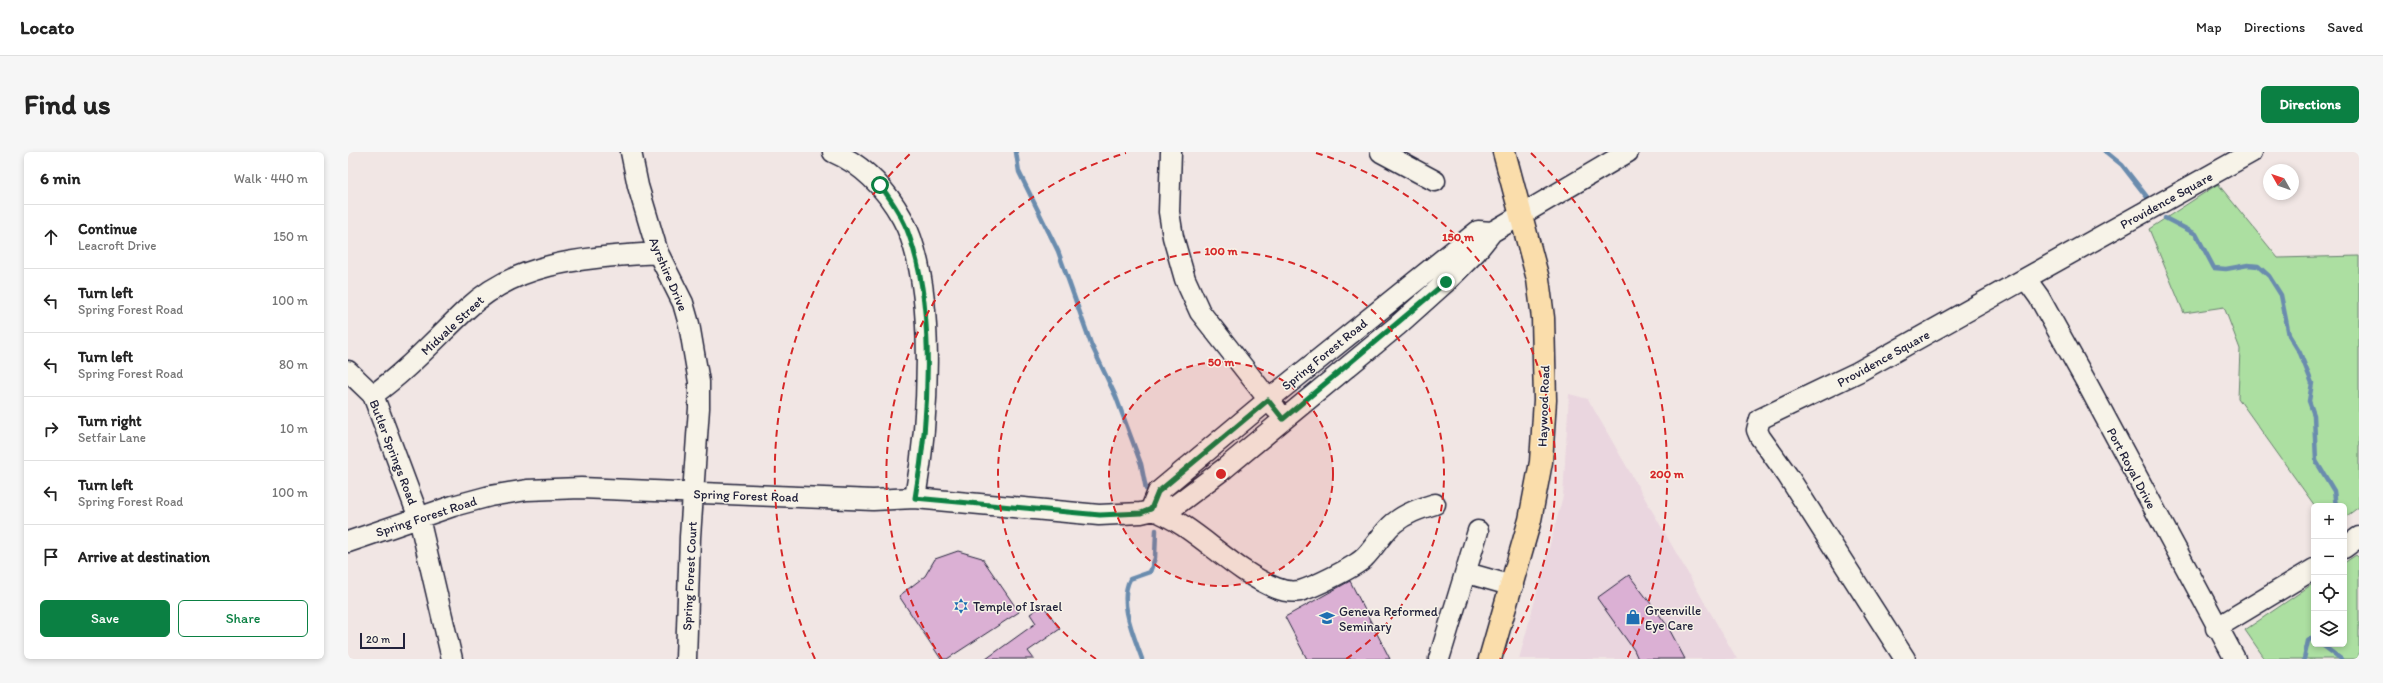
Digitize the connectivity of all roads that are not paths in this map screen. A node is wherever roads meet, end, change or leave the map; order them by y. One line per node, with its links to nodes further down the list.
1 (631, 152): 11 (street, Ayrshire Drive)
2 (833, 152): 18 (street)
3 (1171, 152): 15 (street)
4 (1381, 152): 8 (street)
5 (1504, 152): 9 (main road, Haywood Road)
6 (1628, 152): 9 (street, Spring Forest Road)
7 (2252, 152): 12 (street, Providence Square)
8 (1435, 181)
9 (1522, 216): 10 (street, Spring Forest Road); 28 (main road, Haywood Road)
10 (1492, 232): 15 (street, Spring Forest Road); 16 (street, Spring Forest Road)
11 (658, 252): 14 (street, Midvale Street); 17 (street, Ayrshire Drive)
12 (2026, 279): 29 (street, Port Royal Drive); 34 (street, Providence Square)
13 (348, 371): 14 (street, Butler Springs Road)
14 (373, 394): 21 (street, Butler Springs Road)
15 (1268, 400): 16 (street); 20 (street, Spring Forest Road)
16 (1283, 419): 20 (street, Spring Forest Road)
17 (694, 493): 18 (street, Spring Forest Road); 21 (street, Spring Forest Road); 31 (street, Spring Forest Court)
18 (915, 498): 20 (street, Spring Forest Road)
19 (1435, 504): 20 (street)
20 (1151, 509)
21 (419, 518): 24 (street, Spring Forest Road); 30 (street, Butler Springs Road)
22 (1478, 531): 27 (street)
23 (2359, 537): 25 (street)
24 (348, 542)
25 (2347, 546)
26 (2311, 570): 29 (street)
27 (1467, 573): 28 (street); 32 (street)
28 (1512, 586): 33 (main road, Haywood Road)
29 (2216, 628): 35 (street, Port Royal Drive)
30 (452, 659)
31 (686, 659)
32 (1439, 659)
33 (1490, 659)
34 (1905, 659)
35 (2235, 659)

